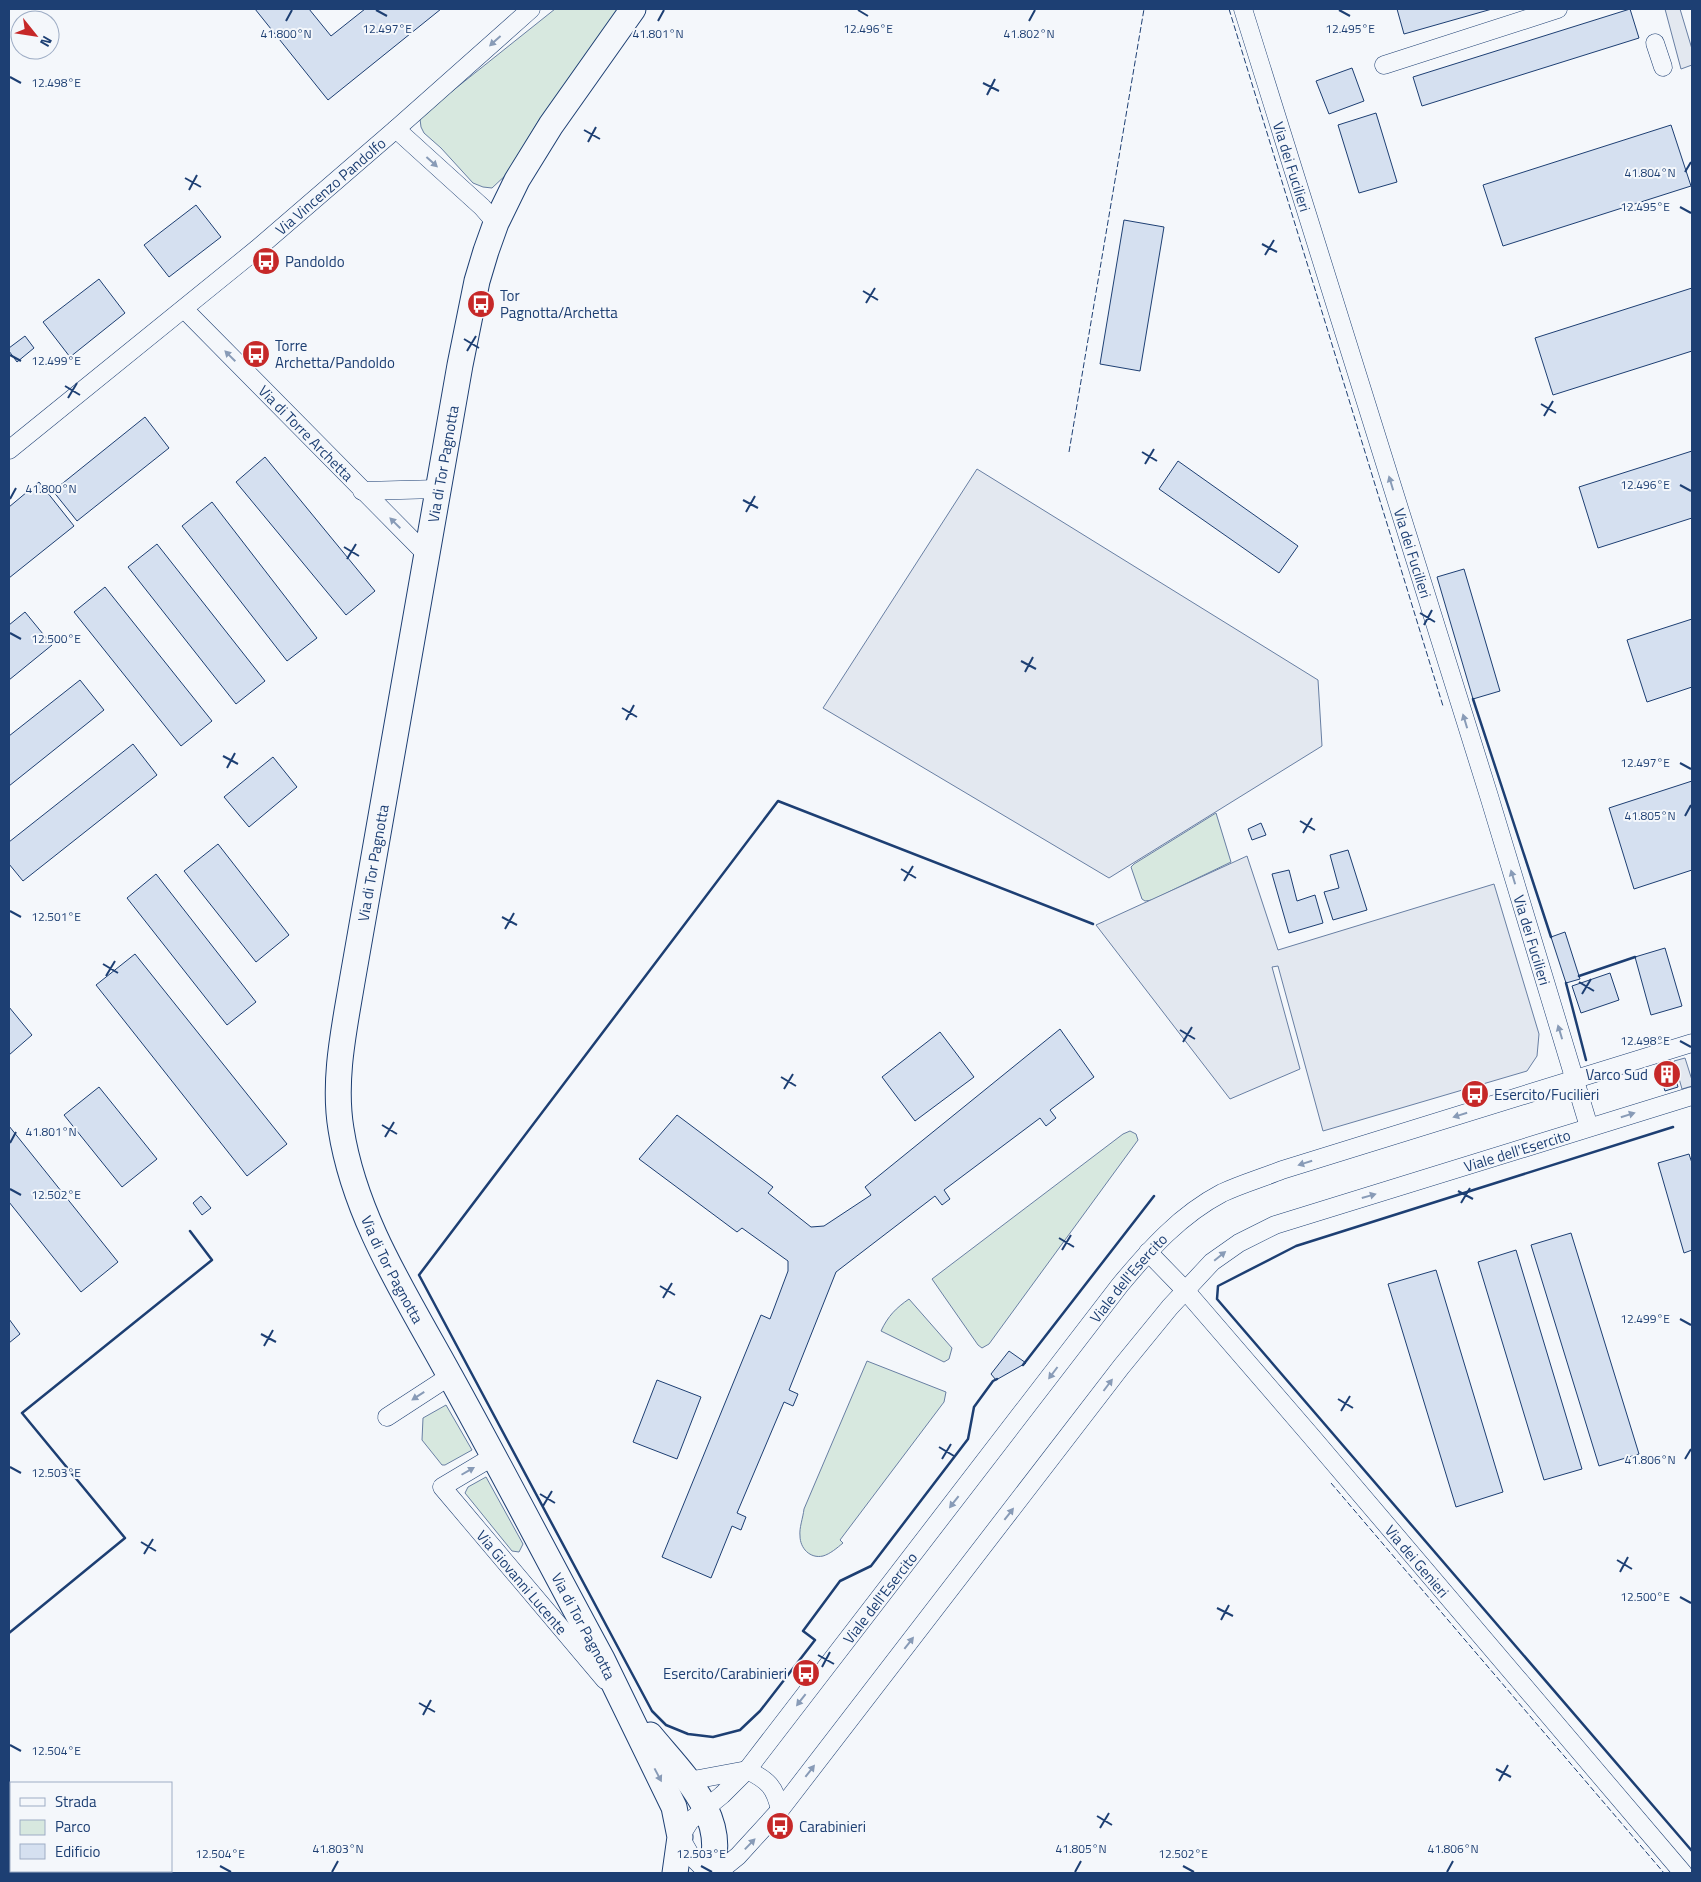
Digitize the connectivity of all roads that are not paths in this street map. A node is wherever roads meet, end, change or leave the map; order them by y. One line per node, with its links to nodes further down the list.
1 (532, 9): 8 (street, Via Vincenzo Pandolfo, one-way to 8)
2 (633, 9): 9 (street, Via di Tor Pagnotta)
3 (1244, 9): 16 (street, Via dei Fucilieri, one-way to 3)
4 (1558, 9): 6 (street)
5 (1655, 43): 7 (street)
6 (1384, 64)
7 (1663, 67)
8 (396, 129): 9 (street, one-way to 9); 10 (street, Via Vincenzo Pandolfo)
9 (496, 222): 12 (street, Via di Tor Pagnotta)
10 (184, 309): 11 (street, Via Vincenzo Pandolfo); 13 (street, Via di Torre Archetta, one-way to 10)
11 (9, 450)
12 (439, 488): 13 (street); 14 (street, Via di Tor Pagnotta)
13 (362, 491): 14 (street, Via di Torre Archetta, one-way to 13)
14 (428, 556): 21 (street, Via di Tor Pagnotta)
15 (1692, 1043): 16 (street, Viale dell'Esercito)
16 (1574, 1079): 18 (street, Via dei Fucilieri); 19 (street, Viale dell'Esercito, one-way to 19)
17 (1692, 1096): 18 (street, Viale dell'Esercito, one-way to 17)
18 (1590, 1127): 20 (street, Viale dell'Esercito, one-way to 18)
19 (1148, 1252): 20 (street, Via dei Genieri); 25 (street, Viale dell'Esercito, one-way to 25)
20 (1185, 1290): 28 (street, Viale dell'Esercito, one-way to 20); 33 (street, Via dei Genieri)
21 (450, 1376): 22 (street, one-way to 22); 23 (street, Via di Tor Pagnotta)
22 (386, 1416)
23 (494, 1456): 24 (street, Via di Tor Pagnotta); 24 (street, Via Giovanni Lucente, one-way to 23)
24 (622, 1699): 26 (street, Via di Tor Pagnotta); 29 (street, Via di Tor Pagnotta, one-way to 29)
25 (747, 1770): 26 (street); 27 (street, Viale dell'Esercito); 28 (street)
26 (688, 1781): 27 (street, Via di Tor Pagnotta)
27 (706, 1808): 29 (street, Viale dell'Esercito); 31 (street, Via di Tor Pagnotta)
28 (780, 1810): 32 (street, Viale dell'Esercito, one-way to 28)
29 (680, 1837): 30 (street, Via di Tor Pagnotta); 31 (street)
30 (675, 1873)
31 (708, 1873)
32 (717, 1873)
33 (1683, 1873)

